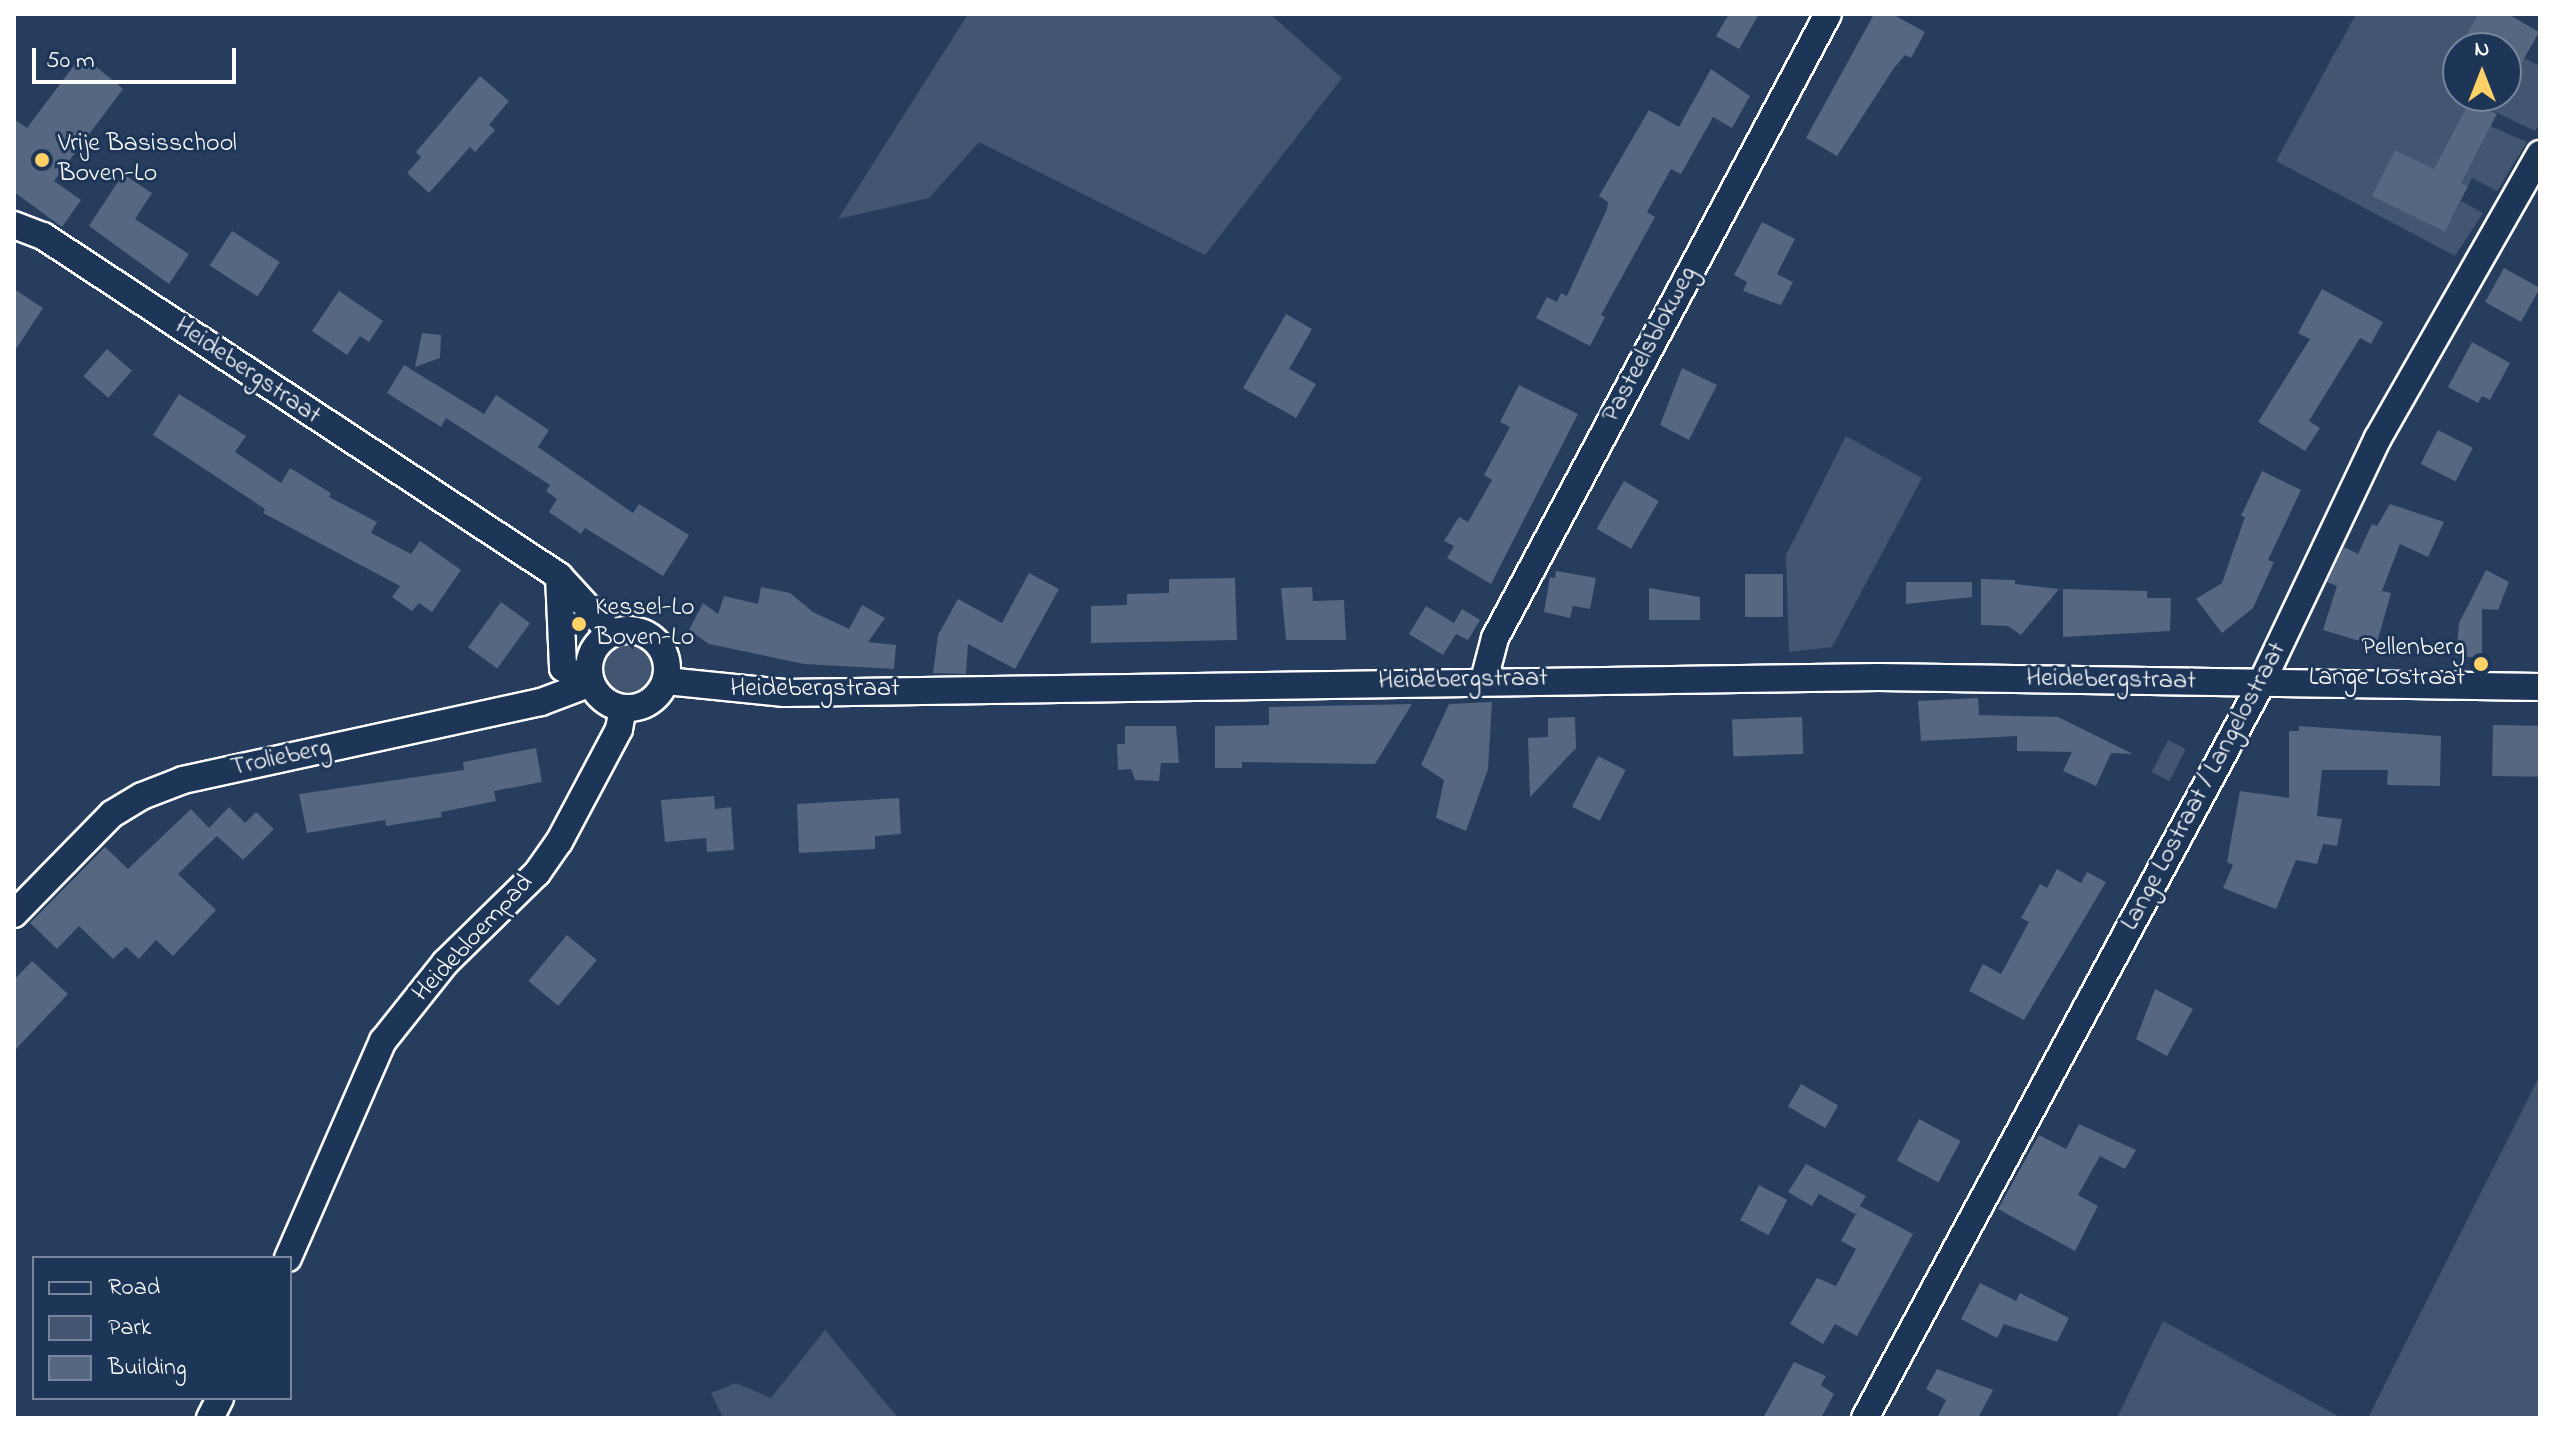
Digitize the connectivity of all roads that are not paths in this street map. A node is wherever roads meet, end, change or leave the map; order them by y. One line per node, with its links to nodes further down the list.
1 (1828, 14): 6 (street, Pasteelsblokweg)
2 (2540, 154): 9 (street, Lange Lostraat / Langelostraat)
3 (14, 225): 4 (street, Heidebergstraat)
4 (559, 576): 5 (street, Heidebergstraat); 8 (street)
5 (611, 633): 7 (street); 8 (street)
6 (1484, 680): 7 (street, Heidebergstraat); 9 (street, Heidebergstraat)
7 (666, 681): 11 (street)
8 (591, 683): 11 (street); 12 (street, Trolieberg)
9 (2261, 684): 10 (street, Heidebergstraat); 16 (street, Lange Lostraat / Langelostraat)
10 (2540, 687)
11 (623, 709): 13 (street, Heidebloempad)
12 (14, 914)
13 (289, 1256)
14 (219, 1400): 15 (street)
15 (210, 1418)
16 (1865, 1418)

